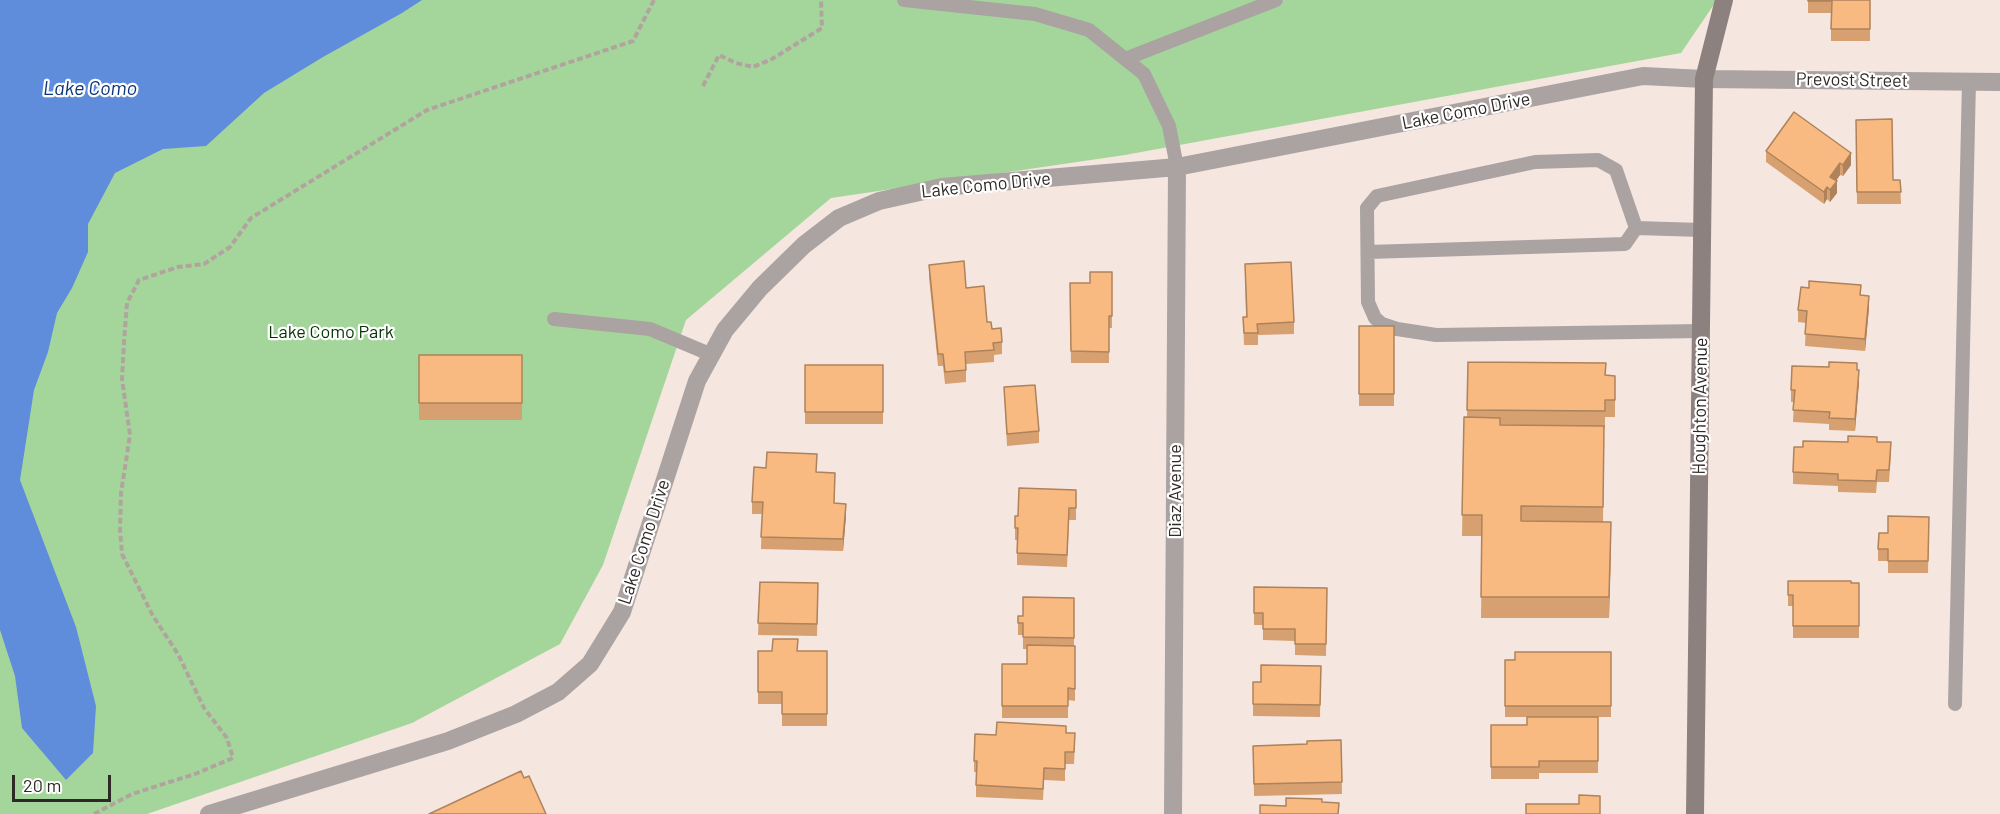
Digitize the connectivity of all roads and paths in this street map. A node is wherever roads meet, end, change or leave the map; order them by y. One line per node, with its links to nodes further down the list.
1 (654, 0): 19 (path)
2 (821, 0): 10 (path)
3 (904, 0): 6 (lane)
4 (1276, 0): 6 (lane)
5 (1724, 0): 7 (street, Houghton Avenue)
6 (1125, 59): 11 (lane)
7 (1704, 79): 8 (street, Prevost Street); 11 (street, Lake Como Drive); 13 (street, Houghton Avenue)
8 (1969, 81): 9 (street, Prevost Street); 18 (lane)
9 (2000, 82)
10 (703, 86)
11 (1177, 167): 17 (street, Lake Como Drive); 21 (street, Diaz Avenue)
12 (1636, 228): 13 (lane); 14 (lane); 14 (lane)
13 (1702, 230): 16 (street, Houghton Avenue)
14 (1368, 252): 16 (lane)
15 (554, 319): 17 (lane)
16 (1701, 331): 22 (street, Houghton Avenue)
17 (712, 355): 20 (street, Lake Como Drive)
18 (1955, 704)
19 (94, 814)
20 (209, 814)
21 (1173, 814)
22 (1695, 814)

